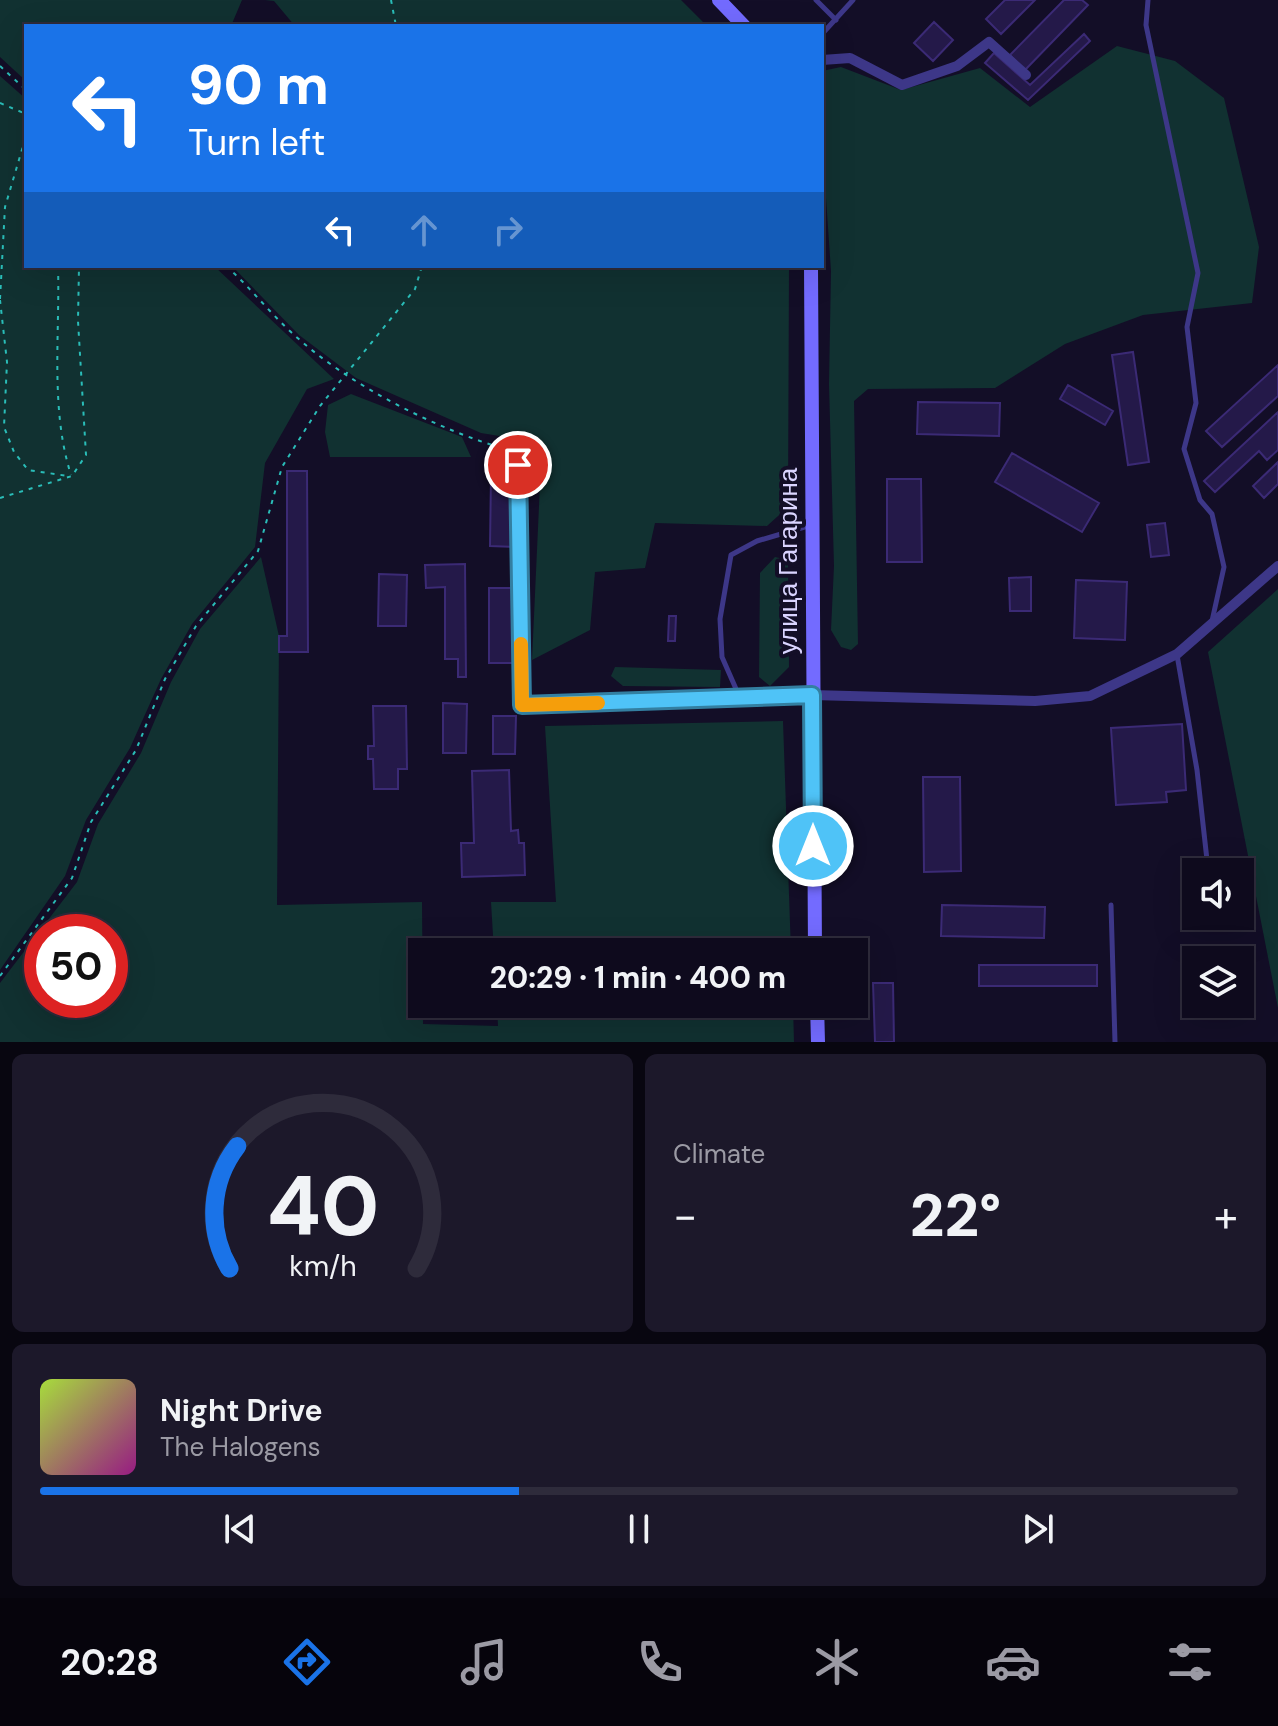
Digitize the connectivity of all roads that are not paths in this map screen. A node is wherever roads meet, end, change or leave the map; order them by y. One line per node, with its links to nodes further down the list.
1 (719, 0): 6 (main road)
2 (816, 0): 5 (lane)
3 (853, 0): 5 (lane)
4 (1148, 0): 14 (lane)
5 (836, 20): 7 (lane)
6 (742, 24)
7 (824, 32)
8 (824, 60): 9 (street)
9 (1026, 75)
10 (811, 268): 12 (main road, улица Гагарина)
11 (516, 459): 17 (lane)
12 (812, 525): 16 (main road, улица Гагарина); 17 (lane)
13 (1278, 566): 14 (street)
14 (1212, 623): 15 (street)
15 (1177, 654): 16 (street); 18 (lane)
16 (812, 695): 17 (lane); 20 (main road, улица Гагарина)
17 (740, 698)
18 (1207, 858)
19 (1111, 905): 23 (lane)
20 (815, 938)
21 (817, 1018): 22 (main road)
22 (818, 1042)
23 (1115, 1042)

